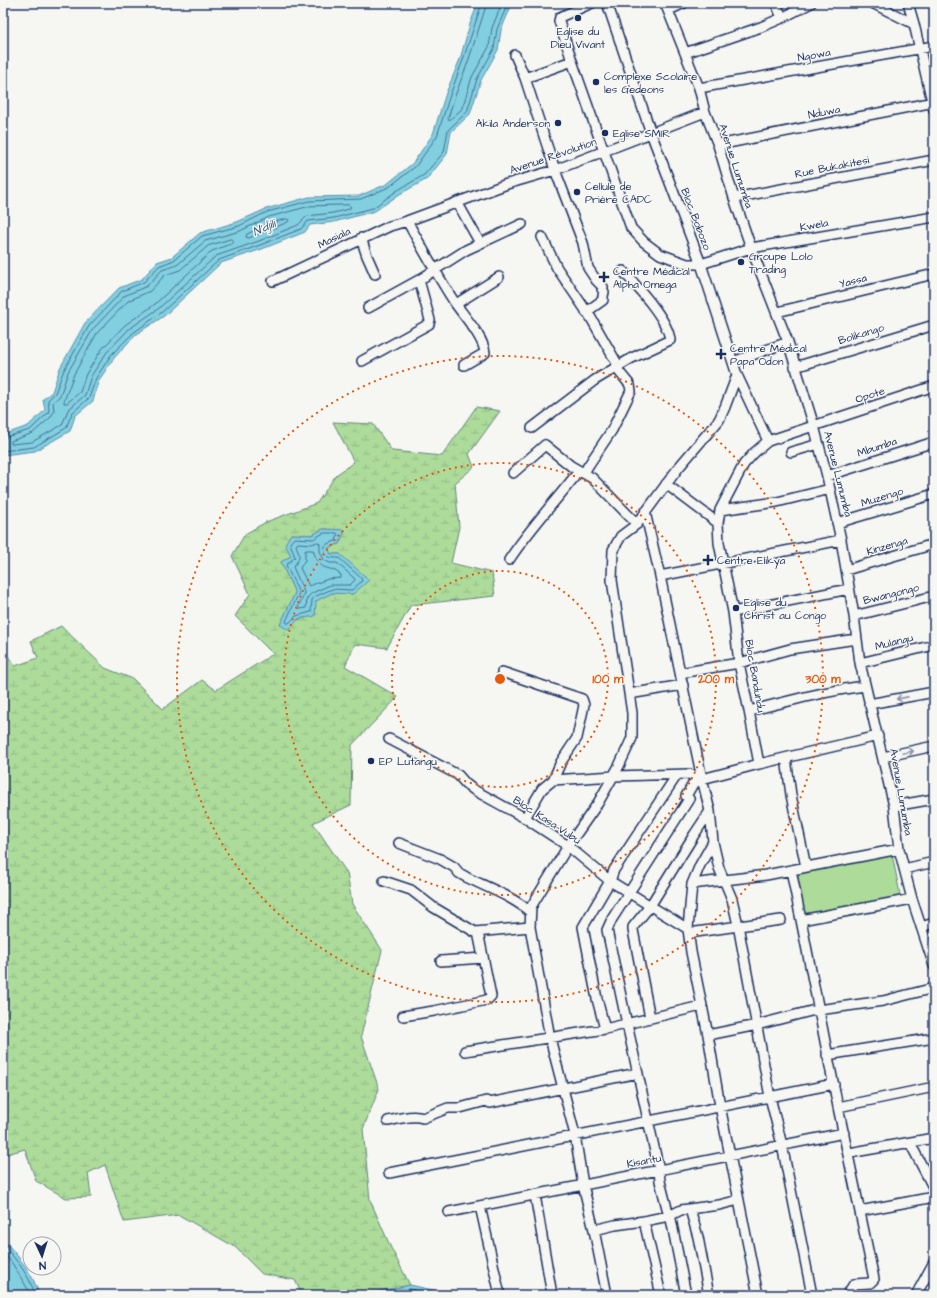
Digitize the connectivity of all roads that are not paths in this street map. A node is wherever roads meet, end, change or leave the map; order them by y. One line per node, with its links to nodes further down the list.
1 (592, 3): 15 (street)
2 (607, 3): 20 (street, Bloc Bobozo)
3 (684, 3): 8 (street)
4 (776, 3): 9 (street)
5 (811, 3): 9 (street)
6 (872, 3): 10 (street)
7 (908, 3): 10 (street)
8 (667, 7): 13 (street, Avenue Lumumba)
9 (782, 18): 13 (street)
10 (914, 24): 12 (street)
11 (934, 46): 12 (street, Ngowa)
12 (919, 49): 17 (street, Ngowa); 18 (street)
13 (685, 53): 17 (street, Avenue Lumumba)
14 (515, 55): 16 (street)
15 (572, 61): 16 (street); 22 (street)
16 (525, 78): 24 (street)
17 (699, 88): 19 (street, Avenue Lumumba)
18 (933, 105): 21 (street, Nduwa)
19 (705, 112): 20 (street, Avenue Révolution); 21 (street, Avenue Lumumba)
20 (651, 133): 22 (street, Avenue Révolution); 34 (street, Bloc Bobozo)
21 (718, 145): 25 (street, Avenue Lumumba)
22 (604, 151): 24 (street, Avenue Révolution); 34 (street)
23 (934, 160): 25 (street, Rue Bukakitesi)
24 (555, 170): 26 (street, Avenue Révolution); 44 (street)
25 (734, 198): 33 (street, Avenue Lumumba)
26 (457, 202): 28 (street, Avenue Révolution); 32 (street)
27 (934, 217): 33 (street, Kwela)
28 (407, 221): 31 (street, Masiala); 35 (street)
29 (522, 224): 32 (street)
30 (542, 237): 44 (street)
31 (361, 238): 37 (street); 41 (street, Masiala)
32 (480, 243): 35 (street)
33 (751, 248): 34 (street, Kwela); 45 (street, Avenue Lumumba)
34 (701, 264): 49 (street, Bloc Bobozo)
35 (435, 269): 40 (street); 42 (street)
36 (623, 271): 51 (street)
37 (376, 274)
38 (934, 274): 45 (street, Yassa)
39 (499, 277): 42 (street)
40 (419, 280): 43 (street); 48 (street)
41 (273, 281)
42 (456, 304): 50 (street)
43 (368, 308)
44 (586, 312): 51 (street)
45 (777, 312): 47 (street, Avenue Lumumba)
46 (934, 325): 52 (street, Bolikango)
47 (788, 342): 49 (street); 52 (street, Avenue Lumumba)
48 (362, 361)
49 (733, 362): 53 (street, Bloc Bobozo)
50 (464, 365)
51 (617, 367): 56 (street); 61 (street)
52 (795, 367): 55 (street, Avenue Lumumba)
53 (737, 375): 57 (street, Bloc Bobozo); 64 (street)
54 (934, 386): 55 (street, Opote)
55 (814, 426): 57 (street, Bloc Bandundu); 59 (street, Avenue Lumumba)
56 (532, 428)
57 (768, 441): 67 (street, Bloc Bandundu)
58 (934, 442): 63 (street, Mbumba)
59 (819, 444): 60 (street); 63 (street, Avenue Lumumba)
60 (791, 452)
61 (582, 472): 62 (street); 71 (street); 74 (street)
62 (513, 473)
63 (827, 476): 65 (street, Avenue Lumumba)
64 (666, 484): 68 (street); 69 (street)
65 (830, 489): 67 (street); 70 (street, Avenue Lumumba)
66 (934, 494): 70 (street, Muzengo)
67 (720, 510): 69 (street, Bloc Bandundu)
68 (645, 512): 71 (street); 77 (street)
69 (718, 523): 75 (street, Bloc Bandundu)
70 (837, 523): 72 (street, Avenue Lumumba)
71 (637, 524): 91 (street)
72 (841, 540): 75 (street); 76 (street, Avenue Lumumba)
73 (934, 544): 76 (street, Kinzenga)
74 (509, 560)
75 (723, 564): 77 (street); 80 (street, Bloc Bandundu)
76 (846, 570): 78 (street, Avenue Lumumba)
77 (660, 576): 87 (street)
78 (849, 589): 80 (street); 81 (street, Avenue Lumumba)
79 (934, 596): 81 (street, Bwangongo)
80 (733, 612): 84 (street, Bloc Bandundu)
81 (854, 616): 82 (street, Avenue Lumumba)
82 (856, 639): 84 (street); 85 (street, Avenue Lumumba)
83 (934, 645): 85 (street, Mulangu)
84 (739, 663): 87 (street); 93 (street, Bloc Bandundu)
85 (860, 663): 89 (street, Avenue Lumumba)
86 (502, 672): 103 (street)
87 (680, 673): 88 (street)
88 (683, 685): 91 (street); 102 (street)
89 (865, 686): 92 (street, Avenue Lumumba); 93 (street)
90 (934, 692): 92 (street, one-way to 92)
91 (630, 694): 101 (street)
92 (869, 704): 94 (street, Avenue Lumumba)
93 (749, 711): 99 (street, Bloc Bandundu)
94 (878, 736): 97 (street, Avenue Lumumba); 98 (street)
95 (389, 739): 107 (street, Bloc Kasa-Vubu)
96 (934, 746): 97 (street, one-way to 96)
97 (883, 757): 105 (street, Avenue Lumumba)
98 (786, 758): 99 (street); 113 (street)
99 (759, 764): 102 (street)
100 (677, 775): 101 (street); 102 (street); 118 (street)
101 (614, 776): 103 (street); 110 (street)
102 (702, 779): 106 (street); 120 (street)
103 (553, 780): 107 (street)
104 (934, 799): 105 (street)
105 (894, 806): 111 (street, Avenue Lumumba)
106 (710, 811): 108 (street); 122 (street)
107 (525, 818): 110 (street, Bloc Kasa-Vubu)
108 (713, 842): 116 (street); 119 (street)
109 (399, 843): 123 (street)
110 (568, 846): 118 (street, Bloc Kasa-Vubu); 123 (street)
111 (899, 849): 113 (street); 114 (street, Avenue Lumumba)
112 (934, 862): 114 (street)
113 (806, 867): 115 (street)
114 (904, 869): 121 (street, Avenue Lumumba)
115 (791, 870): 116 (street); 125 (street)
116 (724, 880): 119 (street); 127 (street)
117 (384, 881): 131 (street)
118 (610, 881): 120 (street, Bloc Kasa-Vubu); 142 (street)
119 (692, 884): 130 (street)
120 (629, 893): 122 (street, Bloc Kasa-Vubu); 140 (street)
121 (912, 899): 125 (street); 129 (street, Avenue Lumumba)
122 (650, 906): 130 (street, Bloc Kasa-Vubu); 139 (street)
123 (530, 912): 128 (street)
124 (781, 920): 127 (street)
125 (801, 920): 137 (street)
126 (934, 924): 129 (street)
127 (738, 926): 130 (street); 141 (street)
128 (530, 927): 131 (street); 144 (street)
129 (921, 927): 134 (street, Avenue Lumumba)
130 (689, 931): 136 (street)
131 (478, 932): 132 (street)
132 (483, 958): 133 (street); 138 (street)
133 (441, 962)
134 (934, 966)
135 (934, 988): 137 (street)
136 (701, 1006): 139 (street); 143 (street)
137 (818, 1010): 141 (street); 147 (street)
138 (403, 1016)
139 (650, 1018): 140 (street)
140 (627, 1024): 142 (street); 148 (street)
141 (757, 1025): 143 (street); 152 (street)
142 (604, 1029): 144 (street)
143 (708, 1035): 153 (street)
144 (550, 1038): 146 (street); 151 (street)
145 (934, 1038): 147 (street)
146 (465, 1051)
147 (827, 1055): 149 (street)
148 (638, 1073): 151 (street); 156 (street)
149 (834, 1084): 152 (street); 154 (street)
150 (934, 1087): 154 (street)
151 (562, 1088): 155 (street); 158 (street)
152 (770, 1096): 153 (street); 161 (street)
153 (720, 1106): 156 (street); 163 (street)
154 (838, 1107): 157 (street)
155 (388, 1121)
156 (648, 1121): 158 (street); 164 (street)
157 (844, 1133): 161 (street, Kisantu); 162 (street)
158 (575, 1136): 165 (street); 166 (street)
159 (934, 1138): 160 (street)
160 (910, 1143): 162 (street); 167 (street)
161 (782, 1145): 163 (street, Kisantu); 186 (street)
162 (848, 1153): 173 (street)
163 (730, 1156): 164 (street, Kisantu); 170 (street)
164 (659, 1170): 166 (street, Kisantu); 175 (street)
165 (389, 1173)
166 (583, 1185): 168 (street, Kisantu); 177 (street)
167 (934, 1189)
168 (535, 1195): 171 (street, Kisantu); 180 (street)
169 (934, 1196): 173 (street)
170 (739, 1200): 172 (street); 185 (street)
171 (480, 1206): 174 (street, Kisantu); 179 (street)
172 (690, 1209): 175 (street); 184 (street)
173 (860, 1211): 187 (street)
174 (449, 1212)
175 (669, 1216): 176 (street); 183 (street)
176 (644, 1221): 177 (street); 182 (street)
177 (594, 1230): 181 (street)
178 (934, 1262): 188 (street)
179 (500, 1295)
180 (552, 1295)
181 (607, 1295)
182 (661, 1295)
183 (686, 1295)
184 (709, 1295)
185 (758, 1295)
186 (812, 1295)
187 (847, 1295)
188 (916, 1295)

